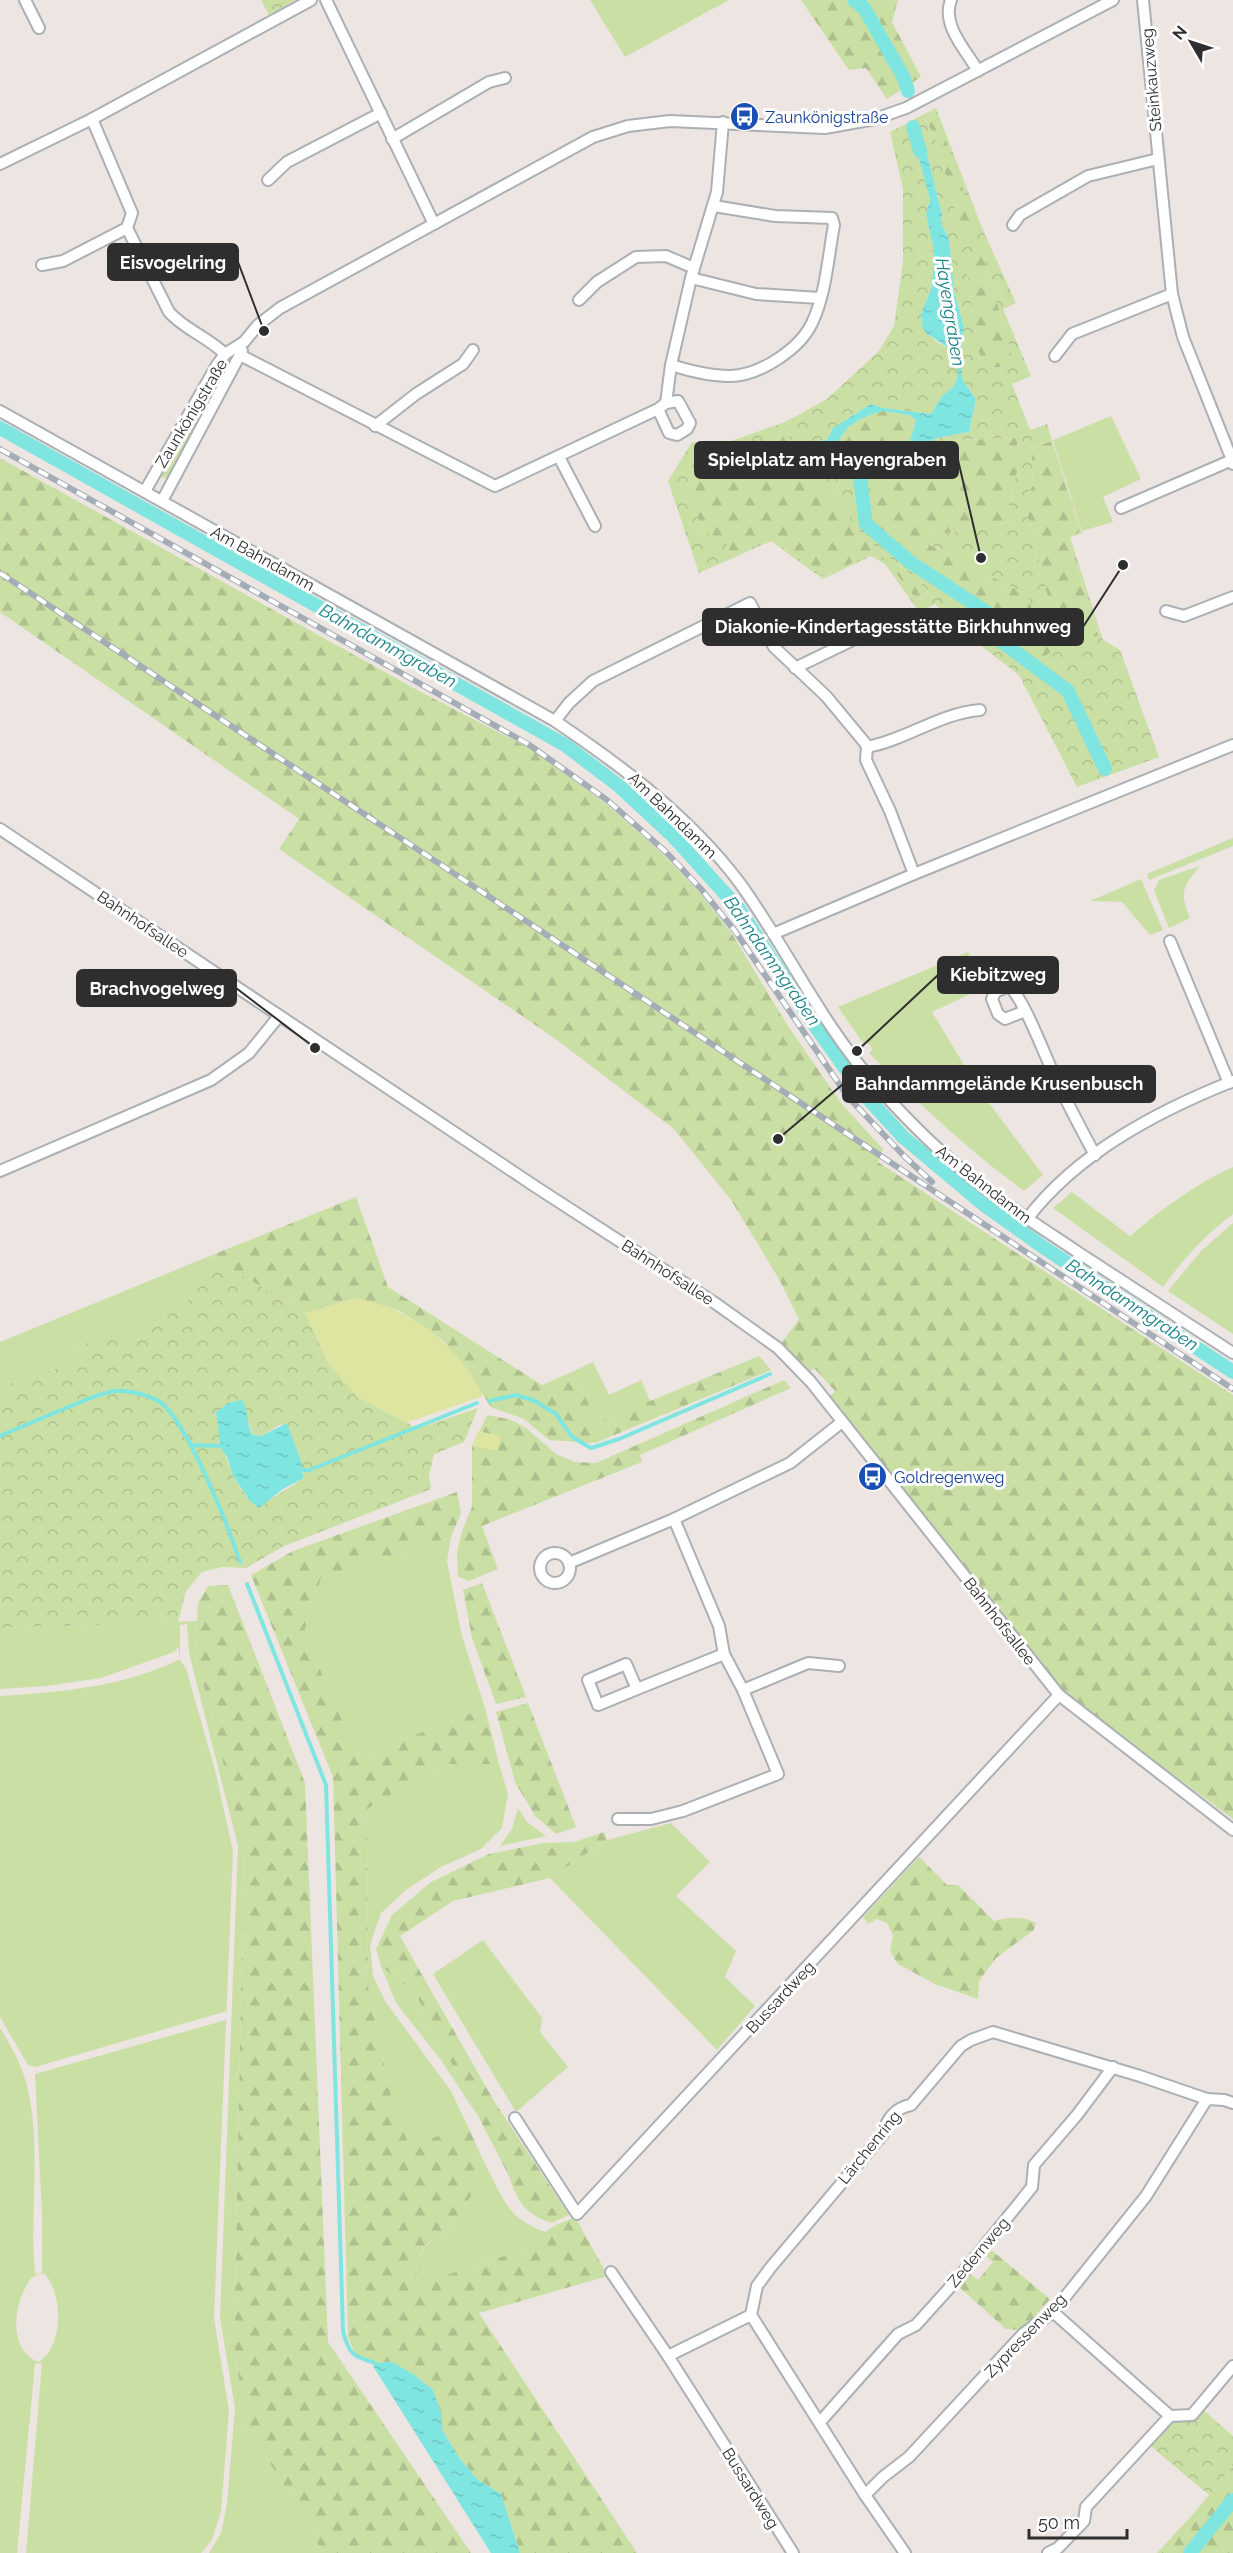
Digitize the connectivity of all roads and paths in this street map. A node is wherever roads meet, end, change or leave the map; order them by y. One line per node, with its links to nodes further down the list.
1 (25, 0): 7 (street)
2 (311, 0): 11 (street)
3 (326, 0): 10 (street)
4 (951, 0): 8 (street)
5 (1113, 0): 8 (street, Zaunkönigstraße)
6 (1143, 0): 14 (street, Steinkauzweg)
7 (39, 28)
8 (978, 70): 12 (street, Zaunkönigstraße)
9 (505, 78): 13 (street)
10 (381, 114): 13 (street); 16 (street)
11 (92, 119): 15 (street); 20 (street)
12 (723, 122): 17 (street); 18 (street, Zaunkönigstraße)
13 (392, 139): 18 (street)
14 (1158, 159): 19 (street); 23 (street, Steinkauzweg)
15 (0, 164)
16 (268, 180)
17 (714, 206): 22 (street); 24 (street)
18 (434, 224): 26 (street, Zaunkönigstraße)
19 (1013, 225)
20 (127, 228): 21 (street); 28 (street)
21 (42, 265)
22 (693, 273): 24 (street); 25 (street); 31 (street)
23 (1172, 294): 30 (street); 35 (street, Steinkauzweg)
24 (820, 298): 31 (street)
25 (579, 300)
26 (244, 342): 28 (street, Zaunkönigstraße); 29 (street, Zaunkönigstraße)
27 (473, 350): 33 (street)
28 (225, 354): 36 (street, Zaunkönigstraße)
29 (242, 356): 33 (street); 37 (street, Zaunkönigstraße)
30 (1054, 356)
31 (671, 366): 34 (street)
32 (0, 411): 36 (street, Am Bahndamm)
33 (375, 426): 34 (street)
34 (559, 457): 39 (street)
35 (1233, 462): 38 (street)
36 (145, 491): 37 (street, Am Bahndamm)
37 (162, 501): 45 (street, Am Bahndamm)
38 (1121, 508)
39 (596, 526)
40 (1233, 597): 41 (street)
41 (1166, 611)
42 (872, 621): 43 (street)
43 (795, 668): 45 (street); 47 (street)
44 (980, 710): 47 (street)
45 (555, 722): 50 (street, Am Bahndamm)
46 (1233, 745): 49 (street)
47 (867, 747): 49 (street)
48 (0, 829): 53 (street, Bahnhofsallee)
49 (914, 874): 50 (street)
50 (773, 934): 57 (street, Am Bahndamm)
51 (1170, 941): 54 (street)
52 (1025, 1011): 55 (street)
53 (279, 1016): 56 (street); 59 (street, Bahnhofsallee)
54 (1231, 1082): 55 (street)
55 (1095, 1155): 57 (street)
56 (0, 1171)
57 (1027, 1218): 58 (street, Am Bahndamm)
58 (1233, 1353)
59 (842, 1422): 60 (street); 66 (street, Bahnhofsallee)
60 (674, 1520): 61 (street); 62 (street)
61 (569, 1563)
62 (724, 1654): 64 (street); 65 (street)
63 (839, 1666): 65 (street)
64 (637, 1689): 64 (street)
65 (743, 1690): 67 (street)
66 (1059, 1695): 68 (street, Bahnhofsallee); 72 (street, Bussardweg)
67 (618, 1819)
68 (1233, 1830)
69 (1113, 2067): 70 (street, Lärchenring); 75 (street, Lärchenring); 79 (street, Zedernweg)
70 (1207, 2099): 71 (street, Lärchenring); 74 (street, Zypressenweg)
71 (1233, 2103)
72 (515, 2118)
73 (611, 2272): 76 (street, Bussardweg)
74 (1053, 2312): 78 (street); 80 (street, Zypressenweg)
75 (751, 2315): 76 (street); 79 (street)
76 (668, 2356): 81 (street, Bussardweg)
77 (1233, 2366): 78 (street)
78 (1170, 2416): 83 (street)
79 (820, 2422): 80 (street)
80 (865, 2495): 82 (street)
81 (793, 2553)
82 (905, 2553)
83 (1047, 2553)

